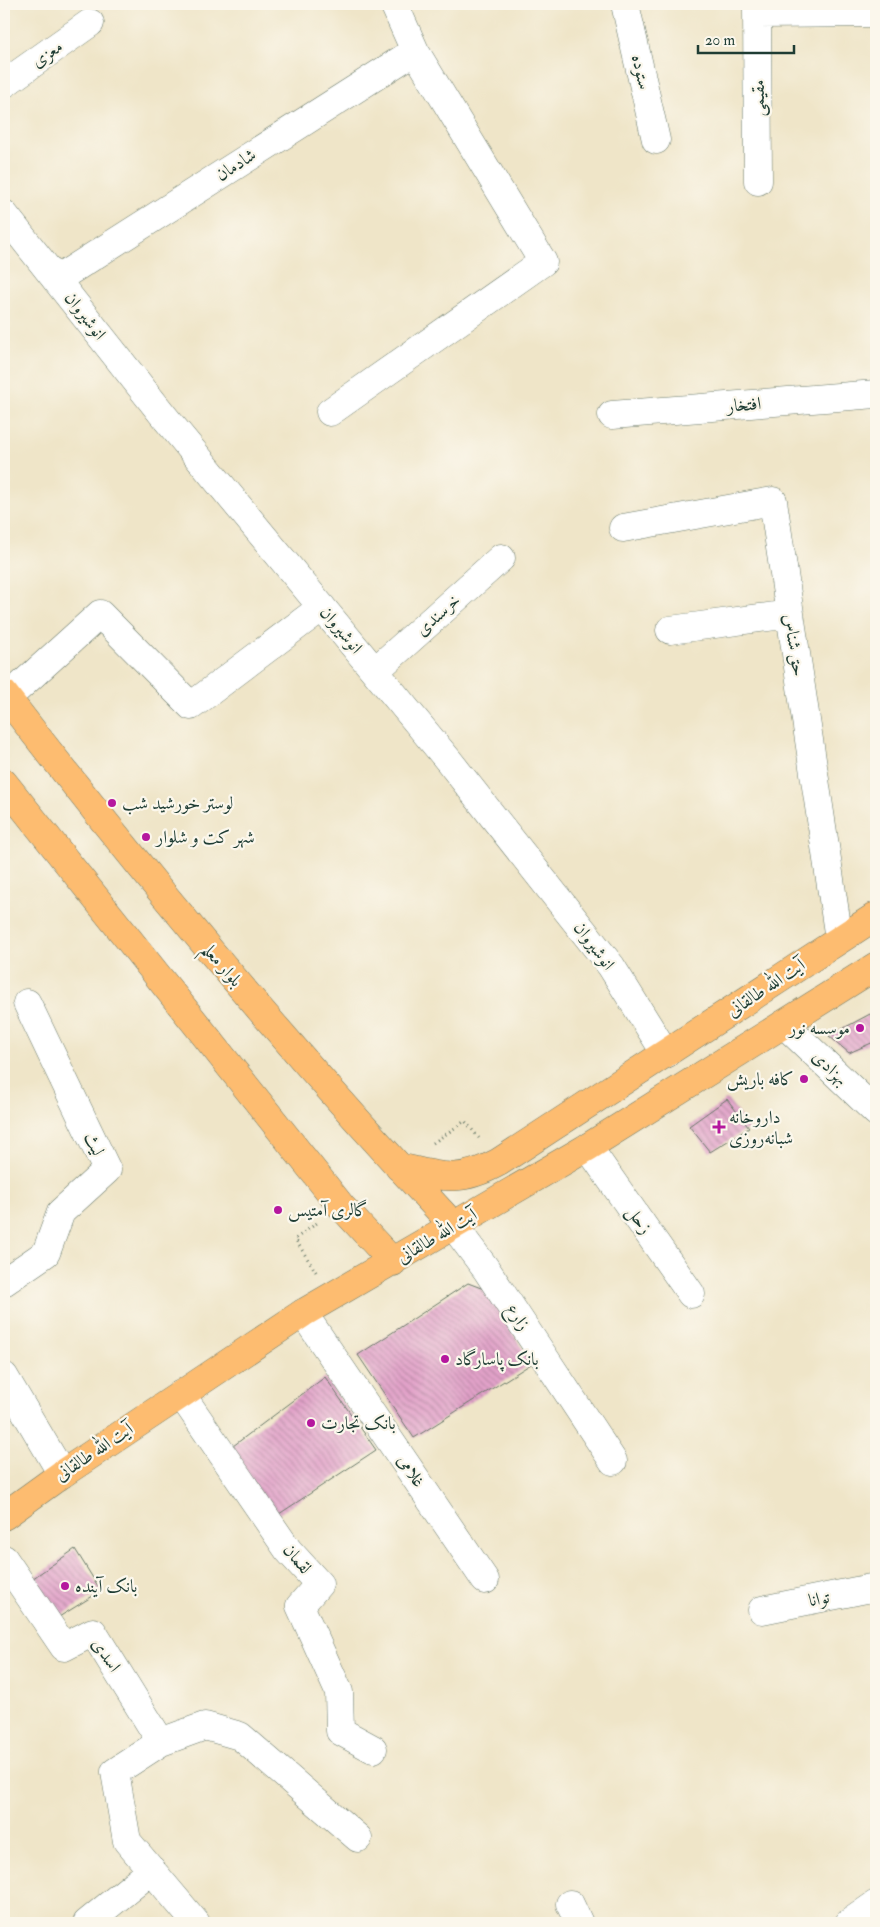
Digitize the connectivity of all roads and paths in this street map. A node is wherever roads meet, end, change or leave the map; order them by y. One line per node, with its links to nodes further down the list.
1 (394, 4): 6 (street)
2 (625, 4): 8 (street, ستوده)
3 (757, 9): 4 (street); 9 (street, مقیمی)
4 (876, 13)
5 (90, 24): 7 (street, معزی)
6 (415, 50): 11 (street, شادمان); 13 (street)
7 (4, 84)
8 (656, 140)
9 (758, 181)
10 (4, 214): 11 (street, انوشیروان)
11 (56, 280): 17 (street, انوشیروان)
12 (876, 394): 14 (street, افتخار)
13 (330, 412)
14 (612, 415)
15 (623, 528): 18 (street, حق شناس)
16 (501, 558): 20 (street, خرسندی)
17 (322, 607): 20 (street, انوشیروان); 21 (street)
18 (790, 614): 19 (street); 24 (street, حق شناس)
19 (670, 630)
20 (375, 671): 28 (street, انوشیروان)
21 (5, 698): 31 (main road, بلوار معلم)
22 (4, 783): 33 (main road)
23 (876, 916): 24 (main road, آیت الله طالقانی)
24 (839, 939): 28 (main road, آیت الله طالقانی)
25 (876, 966): 27 (main road, آیت الله طالقانی)
26 (27, 1003): 34 (street, لیث)
27 (784, 1024): 29 (street, بهزادی); 30 (main road, آیت الله طالقانی)
28 (666, 1054): 31 (main road, آیت الله طالقانی)
29 (876, 1112)
30 (588, 1146): 32 (main road, آیت الله طالقانی); 35 (street, زحل)
31 (399, 1168): 32 (main road, بلوار معلم)
32 (453, 1225): 33 (main road, آیت الله طالقانی); 39 (street, زارع)
33 (393, 1262): 36 (main road, آیت الله طالقانی)
34 (4, 1282)
35 (691, 1294)
36 (303, 1314): 38 (main road, آیت الله طالقانی); 43 (street, غلامی)
37 (4, 1376): 40 (street)
38 (181, 1394): 40 (main road, آیت الله طالقانی); 47 (street, لقمان)
39 (613, 1462)
40 (62, 1474): 41 (main road, آیت الله طالقانی)
41 (4, 1516)
42 (4, 1559): 46 (street, اسدی)
43 (485, 1580)
44 (876, 1587): 45 (street, توانا)
45 (762, 1610)
46 (161, 1742): 48 (street); 49 (street)
47 (372, 1749)
48 (358, 1838)
49 (152, 1870): 51 (street); 52 (street)
50 (876, 1904): 53 (street)
51 (87, 1923)
52 (196, 1923)
53 (849, 1923)

